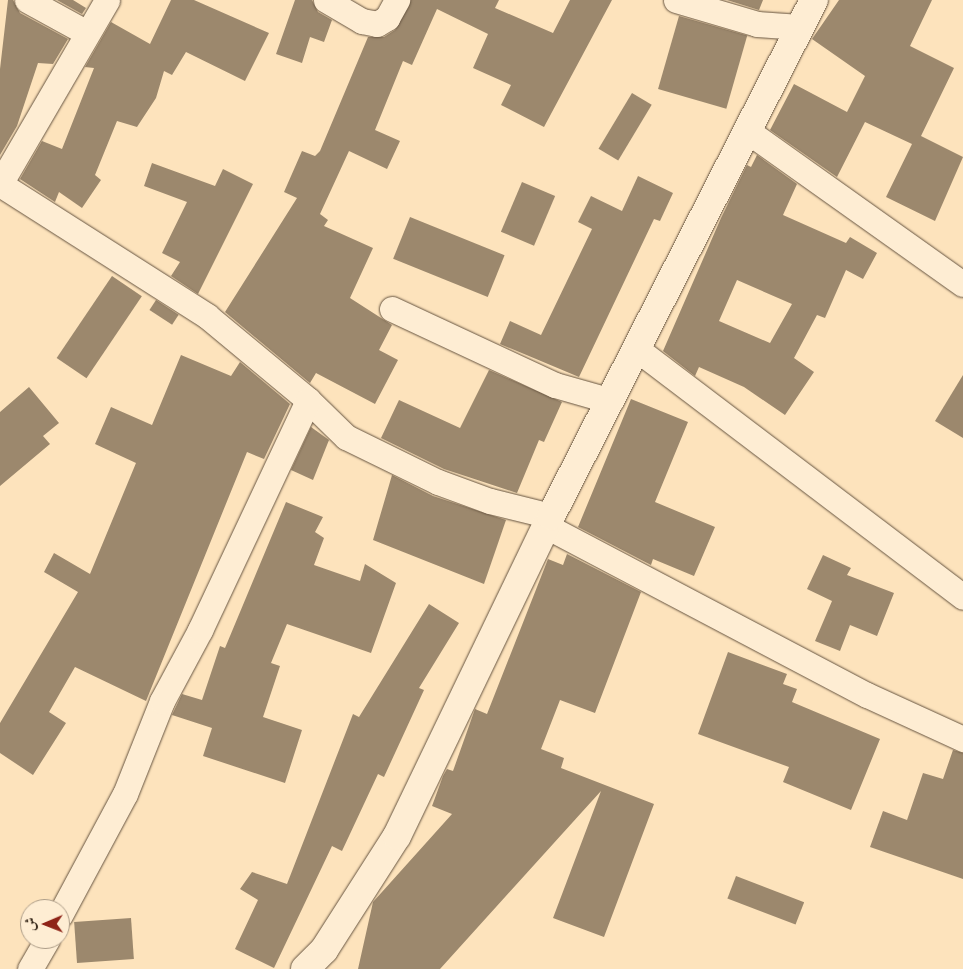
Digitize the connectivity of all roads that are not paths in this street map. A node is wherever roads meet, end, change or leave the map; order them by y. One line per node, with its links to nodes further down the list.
1 (27, 0): 8 (street)
2 (107, 0): 8 (street)
3 (326, 0): 4 (street)
4 (397, 0)
5 (676, 0): 7 (street)
6 (814, 0): 7 (main road)
7 (800, 27): 9 (main road)
8 (87, 34): 10 (street)
9 (746, 130): 11 (street); 13 (main road)
10 (0, 184): 14 (street)
11 (963, 284)
12 (392, 309): 15 (street)
13 (638, 350): 15 (main road); 17 (street)
14 (308, 400): 16 (street); 19 (street)
15 (611, 401): 16 (main road)
16 (548, 521): 18 (street); 22 (main road)
17 (963, 597)
18 (963, 739)
19 (69, 899)
20 (41, 949): 21 (street)
21 (30, 969)
22 (305, 969)

